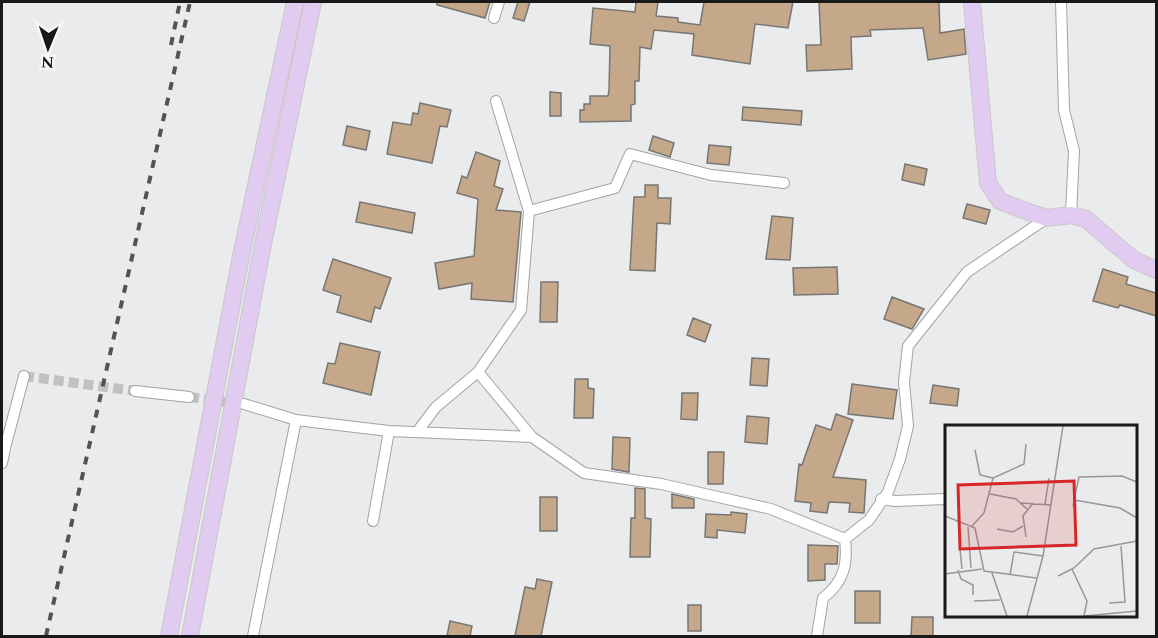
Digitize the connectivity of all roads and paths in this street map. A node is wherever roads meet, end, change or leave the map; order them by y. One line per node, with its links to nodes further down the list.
1 (295, 2): 28 (main road)
2 (313, 2): 29 (main road)
3 (499, 2): 6 (street)
4 (972, 2): 11 (main road)
5 (1061, 2): 10 (street)
6 (494, 18)
7 (496, 101): 9 (street)
8 (784, 183): 9 (street)
9 (529, 211): 13 (street)
10 (1071, 215): 11 (main road); 12 (main road)
11 (1047, 218): 24 (street)
12 (1156, 270)
13 (478, 372): 20 (street); 21 (street)
14 (24, 376): 22 (street)
15 (135, 391): 16 (street)
16 (189, 397)
17 (244, 404): 18 (street)
18 (296, 420): 19 (street); 30 (street)
19 (389, 431): 20 (street); 26 (street)
20 (417, 432): 21 (street)
21 (532, 437): 27 (street)
22 (3, 448): 23 (street)
23 (2, 463)
24 (881, 499): 25 (street); 27 (street)
25 (945, 499)
26 (373, 521)
27 (845, 539): 31 (street)
28 (169, 636)
29 (190, 636)
30 (253, 636)
31 (817, 636)

